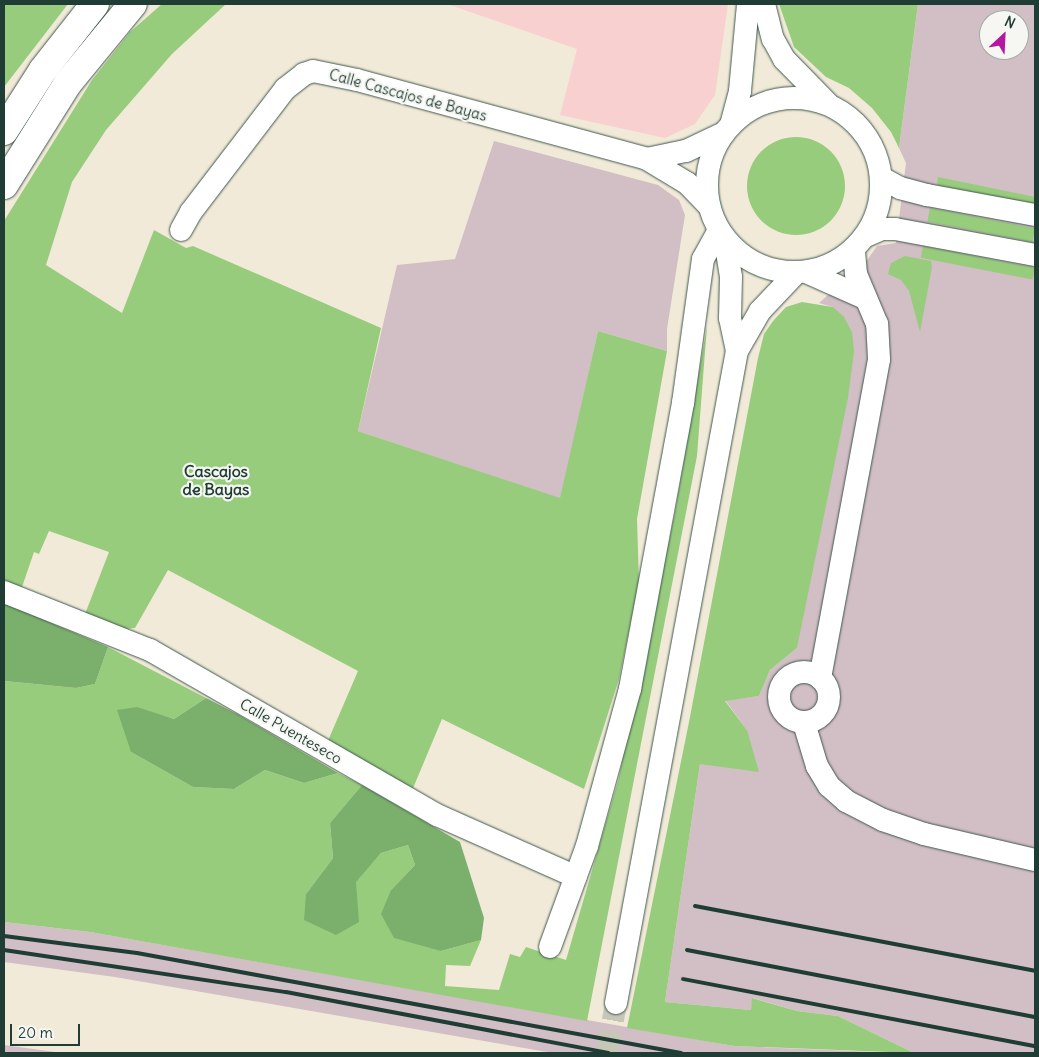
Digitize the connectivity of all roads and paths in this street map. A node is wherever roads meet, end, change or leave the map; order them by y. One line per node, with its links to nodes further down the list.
1 (95, 4): 7 (street)
2 (133, 4): 10 (street)
3 (748, 4): 6 (street)
4 (764, 4): 5 (street)
5 (831, 106): 6 (street); 9 (street)
6 (727, 129): 8 (street, Calle Cascajos de Bayas); 11 (street)
7 (4, 131)
8 (647, 159): 11 (street, Calle Cascajos de Bayas); 13 (street, Calle Cascajos de Bayas)
9 (882, 178): 12 (street); 15 (street)
10 (4, 185)
11 (710, 206): 14 (street)
12 (1035, 215)
13 (181, 230)
14 (722, 235): 17 (street); 19 (street); 24 (street)
15 (860, 243): 16 (street); 17 (street); 18 (street)
16 (1035, 255)
17 (801, 272): 18 (street); 19 (street)
18 (865, 298): 21 (street)
19 (736, 351): 26 (street)
20 (4, 592): 24 (street, Calle Puenteseco)
21 (810, 675): 22 (street); 22 (street)
22 (809, 728): 23 (street)
23 (1035, 860)
24 (576, 877): 25 (street)
25 (550, 947)
26 (616, 1004)

